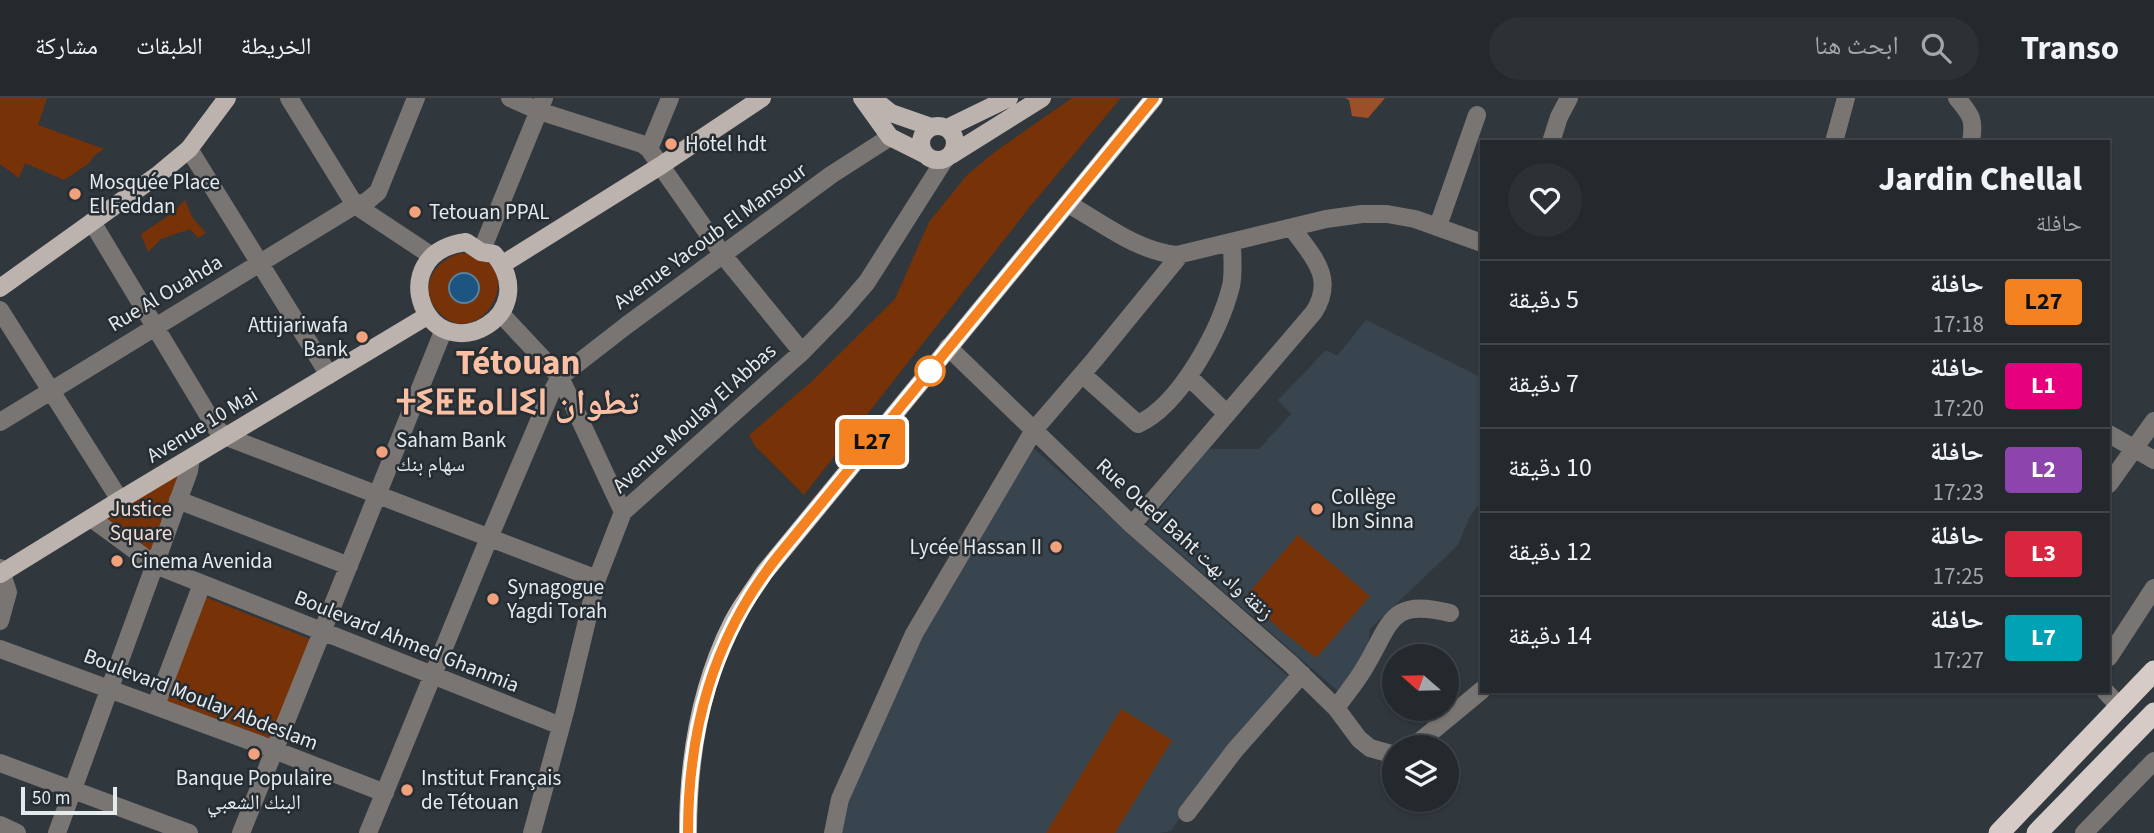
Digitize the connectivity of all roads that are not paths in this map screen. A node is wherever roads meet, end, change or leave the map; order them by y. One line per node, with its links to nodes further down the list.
1 (227, 98): 22 (main road)
2 (289, 98): 28 (street)
3 (416, 98): 28 (street, Rue Al Ouahda)
4 (510, 98): 15 (street)
5 (670, 98): 23 (street)
6 (762, 98): 26 (main road)
7 (862, 98): 18 (main road)
8 (872, 98): 17 (main road)
9 (1009, 98): 17 (main road)
10 (1042, 98): 25 (main road)
11 (1154, 98): 27 (main road)
12 (1569, 98): 19 (street)
13 (1846, 98): 20 (street)
14 (1957, 98): 21 (street)
15 (542, 105): 23 (street); 34 (street)
16 (1477, 115): 30 (street)
17 (935, 128): 18 (main road); 24 (main road); 25 (main road)
18 (890, 137): 24 (main road); 37 (street, Avenue Yacoub El Mansour)
19 (1552, 140)
20 (1835, 140)
21 (1971, 140)
22 (189, 149): 29 (main road); 38 (street)
23 (649, 149): 26 (street)
24 (926, 155): 25 (main road)
25 (948, 157): 47 (street, Avenue Moulay El Abbas)
26 (660, 166): 37 (street); 39 (main road)
27 (1068, 204): 35 (street); 46 (main road)
28 (355, 205): 36 (street); 38 (street, Rue Al Ouahda)
29 (92, 222): 40 (main road); 44 (street)
30 (1438, 226): 31 (street); 33 (street)
31 (1292, 228): 32 (street); 53 (street)
32 (1232, 242): 35 (street); 51 (street)
33 (1480, 242)
34 (481, 252): 36 (main road); 39 (main road)
35 (1180, 255): 48 (street)
36 (432, 256): 43 (main road)
37 (723, 256): 47 (street); 50 (street, Avenue Yacoub El Mansour)
38 (258, 263): 44 (street, Rue Al Ouahda); 49 (street)
39 (503, 264): 42 (main road)
40 (0, 288)
41 (0, 310): 52 (street)
42 (501, 314): 45 (main road); 50 (street)
43 (428, 316): 45 (main road); 49 (main road, Avenue 10 Mai)
44 (155, 327): 52 (street, Rue Al Ouahda); 58 (street)
45 (444, 329): 63 (street)
46 (948, 347): 56 (street, Rue Oued Baht زنقة واد بهت); 107 (main road)
47 (802, 352): 66 (street, Avenue Moulay El Abbas)
48 (1082, 374): 51 (street); 56 (street)
49 (329, 375): 58 (main road, Avenue 10 Mai)
50 (560, 377): 66 (street); 69 (street)
51 (1189, 377): 53 (street)
52 (51, 390): 55 (street, Rue Al Ouahda); 64 (street)
53 (1226, 414): 68 (street)
54 (2154, 421): 59 (street)
55 (0, 422)
56 (1034, 430): 68 (street, Rue Oued Baht زنقة واد بهت); 108 (street)
57 (2110, 435): 59 (street)
58 (227, 437): 60 (main road, Avenue 10 Mai); 63 (street)
59 (2134, 449): 61 (street); 62 (street)
60 (191, 458): 64 (main road, Avenue 10 Mai); 65 (street)
61 (2154, 460)
62 (2110, 483)
63 (378, 495): 69 (street); 71 (street)
64 (120, 500): 67 (main road, Avenue 10 Mai)
65 (178, 500): 70 (street); 71 (street)
66 (623, 512): 73 (street, Avenue Moulay El Abbas)
67 (91, 518): 70 (street, Boulevard Ahmed Ghanmia); 72 (main road, Avenue 10 Mai)
68 (1132, 525): 82 (street, Rue Oued Baht زنقة واد بهت)
69 (489, 538): 73 (street); 83 (street)
70 (155, 565): 74 (street, Boulevard Ahmed Ghanmia); 84 (street)
71 (349, 566): 78 (street)
72 (1, 572): 77 (street)
73 (597, 579): 91 (street, Avenue Moulay El Abbas)
74 (202, 584): 78 (street, Boulevard Ahmed Ghanmia); 87 (street)
75 (2154, 588): 80 (street)
76 (1450, 613): 89 (street)
77 (0, 621)
78 (322, 632): 83 (street, Boulevard Ahmed Ghanmia); 93 (street)
79 (0, 649): 84 (street, Boulevard Moulay Abdeslam)
80 (2110, 655)
81 (2154, 671): 88 (highway)
82 (1302, 674): 89 (street, Rue Oued Baht زنقة واد بهت); 99 (street)
83 (433, 676): 91 (street, Boulevard Ahmed Ghanmia); 98 (street)
84 (110, 689): 87 (street, Boulevard Moulay Abdeslam); 97 (street)
85 (1480, 692): 92 (street)
86 (2107, 693): 88 (street)
87 (156, 705): 93 (street, Boulevard Moulay Abdeslam)
88 (2120, 707): 109 (highway)
89 (1336, 708): 94 (street, Rue Oued Baht زنقة واد بهت)
90 (2154, 713): 110 (highway)
91 (561, 726): 106 (street, Avenue Moulay El Abbas)
92 (1428, 735)
93 (275, 750): 98 (street, Boulevard Moulay Abdeslam); 104 (street)
94 (1382, 751)
95 (2154, 761): 111 (street)
96 (0, 763): 97 (street)
97 (73, 790): 102 (street); 103 (street)
98 (384, 793): 105 (street)
99 (1187, 813)
100 (0, 825): 101 (street)
101 (17, 833)
102 (57, 833)
103 (189, 833)
104 (241, 833)
105 (368, 833)
106 (532, 833)
107 (688, 833)
108 (833, 833)
109 (1999, 833)
110 (2037, 833)
111 (2084, 833)

